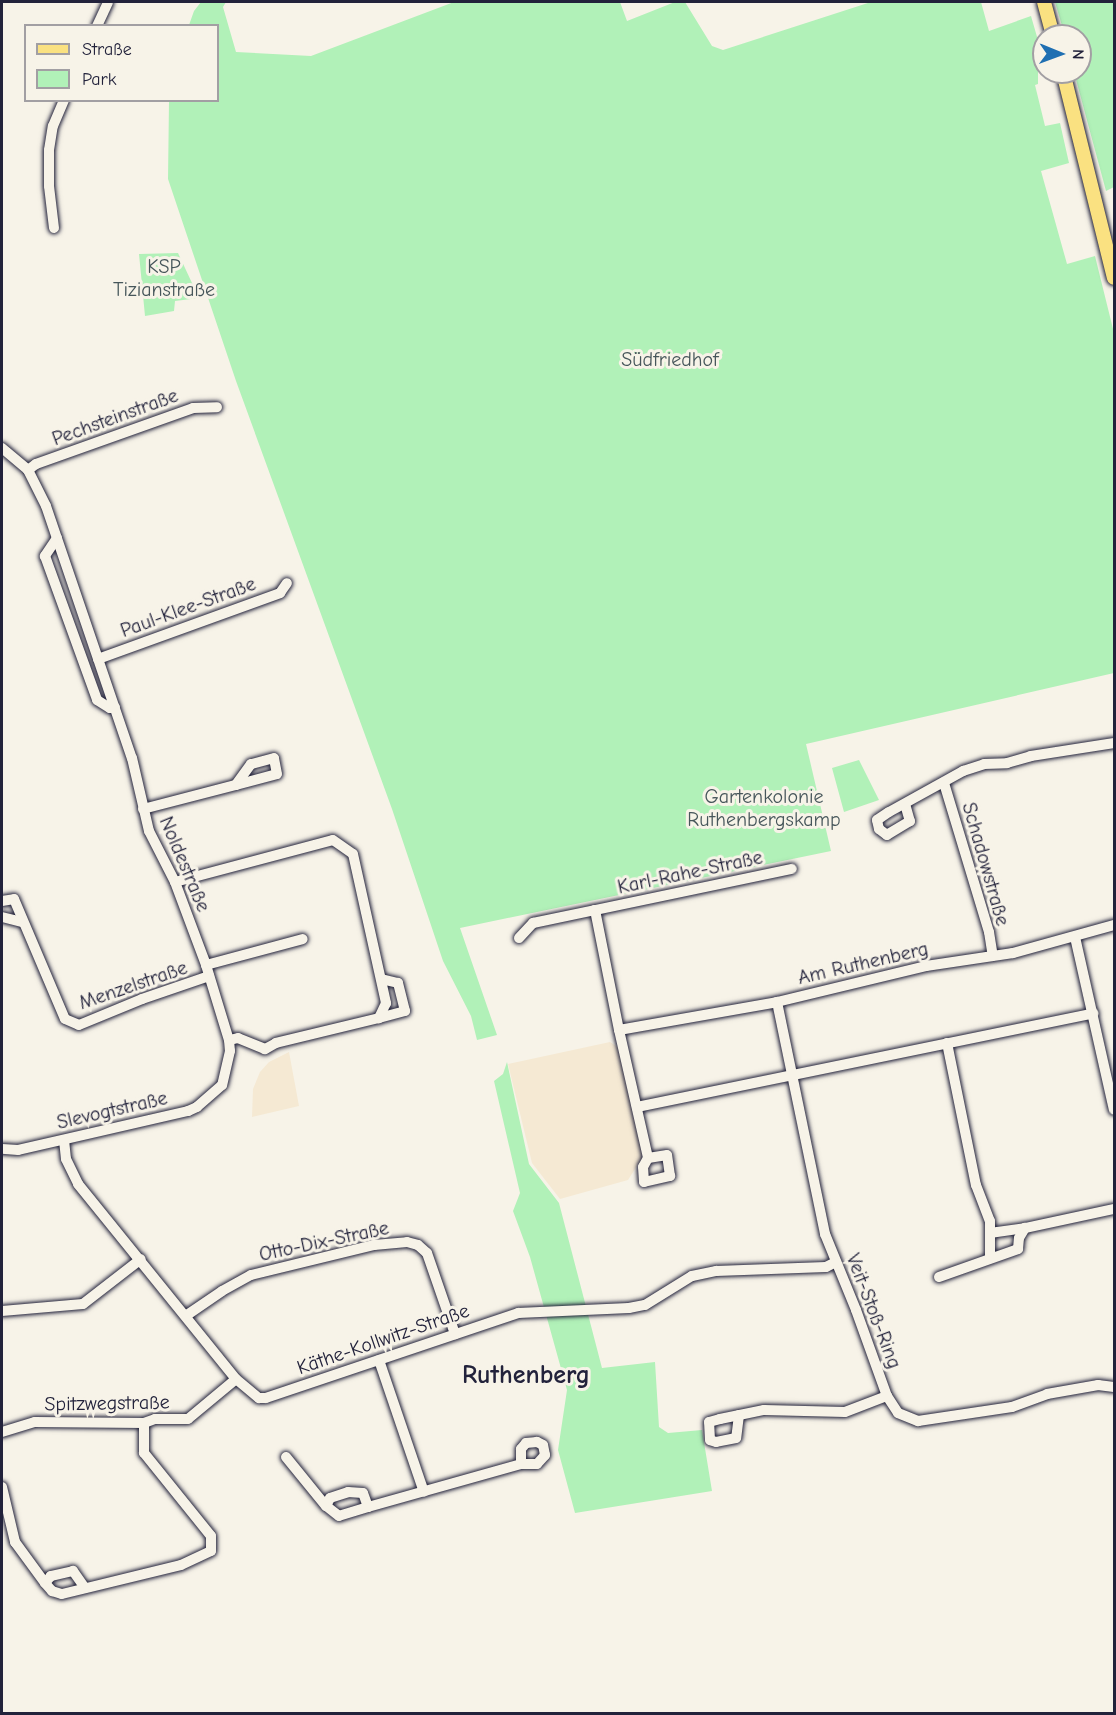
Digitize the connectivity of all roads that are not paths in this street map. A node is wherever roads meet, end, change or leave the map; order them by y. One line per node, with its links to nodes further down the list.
1 (108, 2): 3 (street)
2 (1044, 2): 4 (main road)
3 (98, 24)
4 (1050, 24)
5 (1066, 84): 8 (main road)
6 (63, 102): 7 (street)
7 (54, 228)
8 (1114, 278)
9 (217, 407): 11 (street, Pechsteinstraße)
10 (2, 448): 11 (street, Noldestraße)
11 (28, 470): 12 (street, Noldestraße)
12 (57, 538): 14 (street, Noldestraße); 15 (street)
13 (287, 583): 14 (street, Paul-Klee-Straße)
14 (98, 659): 15 (street, Noldestraße)
15 (115, 707): 20 (street, Noldestraße)
16 (1114, 743): 17 (street, Schadowstraße)
17 (944, 783): 19 (street, Schadowstraße); 31 (street, Schadowstraße)
18 (237, 785): 20 (street)
19 (904, 804)
20 (143, 809): 22 (street, Noldestraße)
21 (792, 869): 24 (street, Karl-Rahe-Straße)
22 (175, 882): 32 (street, Noldestraße); 34 (street)
23 (2, 901): 26 (street, Menzelstraße)
24 (595, 910): 29 (street, Karl-Rahe-Straße); 38 (street, Karl-Rahe-Straße)
25 (2, 917): 26 (street)
26 (22, 922): 33 (street, Menzelstraße)
27 (1114, 926): 28 (street, Am Ruthenberg)
28 (1075, 937): 31 (street, Am Ruthenberg); 36 (street)
29 (519, 938)
30 (303, 939): 32 (street)
31 (993, 956): 35 (street, Am Ruthenberg)
32 (206, 965): 33 (street, Noldestraße)
33 (209, 976): 39 (street, Noldestraße)
34 (381, 979): 37 (street); 37 (street)
35 (777, 1002): 38 (street, Am Ruthenberg); 41 (street, Veit-Stoß-Ring)
36 (1093, 1013): 40 (street); 44 (street)
37 (380, 1018): 39 (street)
38 (619, 1030): 43 (street, Karl-Rahe-Straße)
39 (229, 1040): 42 (street, Noldestraße)
40 (947, 1043): 41 (street); 50 (street)
41 (793, 1074): 43 (street); 53 (street, Veit-Stoß-Ring)
42 (222, 1085): 45 (street, Slevogtstraße)
43 (637, 1107): 47 (street, Karl-Rahe-Straße)
44 (1114, 1110)
45 (64, 1140): 46 (street, Slevogtstraße); 52 (street, Käthe-Kollwitz-Straße)
46 (2, 1149)
47 (648, 1158)
48 (1114, 1209): 49 (street)
49 (1025, 1228): 50 (street); 51 (street)
50 (990, 1233): 51 (street)
51 (990, 1258): 54 (street)
52 (141, 1259): 55 (street); 56 (street, Käthe-Kollwitz-Straße)
53 (836, 1262): 57 (street, Käthe-Kollwitz-Straße); 61 (street, Veit-Stoß-Ring)
54 (939, 1277)
55 (2, 1311)
56 (187, 1315): 57 (street, Otto-Dix-Straße); 59 (street, Käthe-Kollwitz-Straße)
57 (455, 1334): 58 (street, Käthe-Kollwitz-Straße)
58 (379, 1360): 59 (street, Käthe-Kollwitz-Straße); 68 (street)
59 (236, 1379): 63 (street, Spitzwegstraße)
60 (1114, 1387): 61 (street, Veit-Stoß-Ring)
61 (887, 1396): 62 (street)
62 (739, 1415)
63 (144, 1423): 64 (street, Spitzwegstraße); 72 (street)
64 (2, 1432)
65 (286, 1457): 69 (street)
66 (521, 1464): 68 (street)
67 (2, 1487): 71 (street)
68 (424, 1492): 70 (street)
69 (326, 1506): 70 (street); 70 (street)
70 (368, 1507)
71 (45, 1583): 72 (street); 72 (street)
72 (85, 1588)

